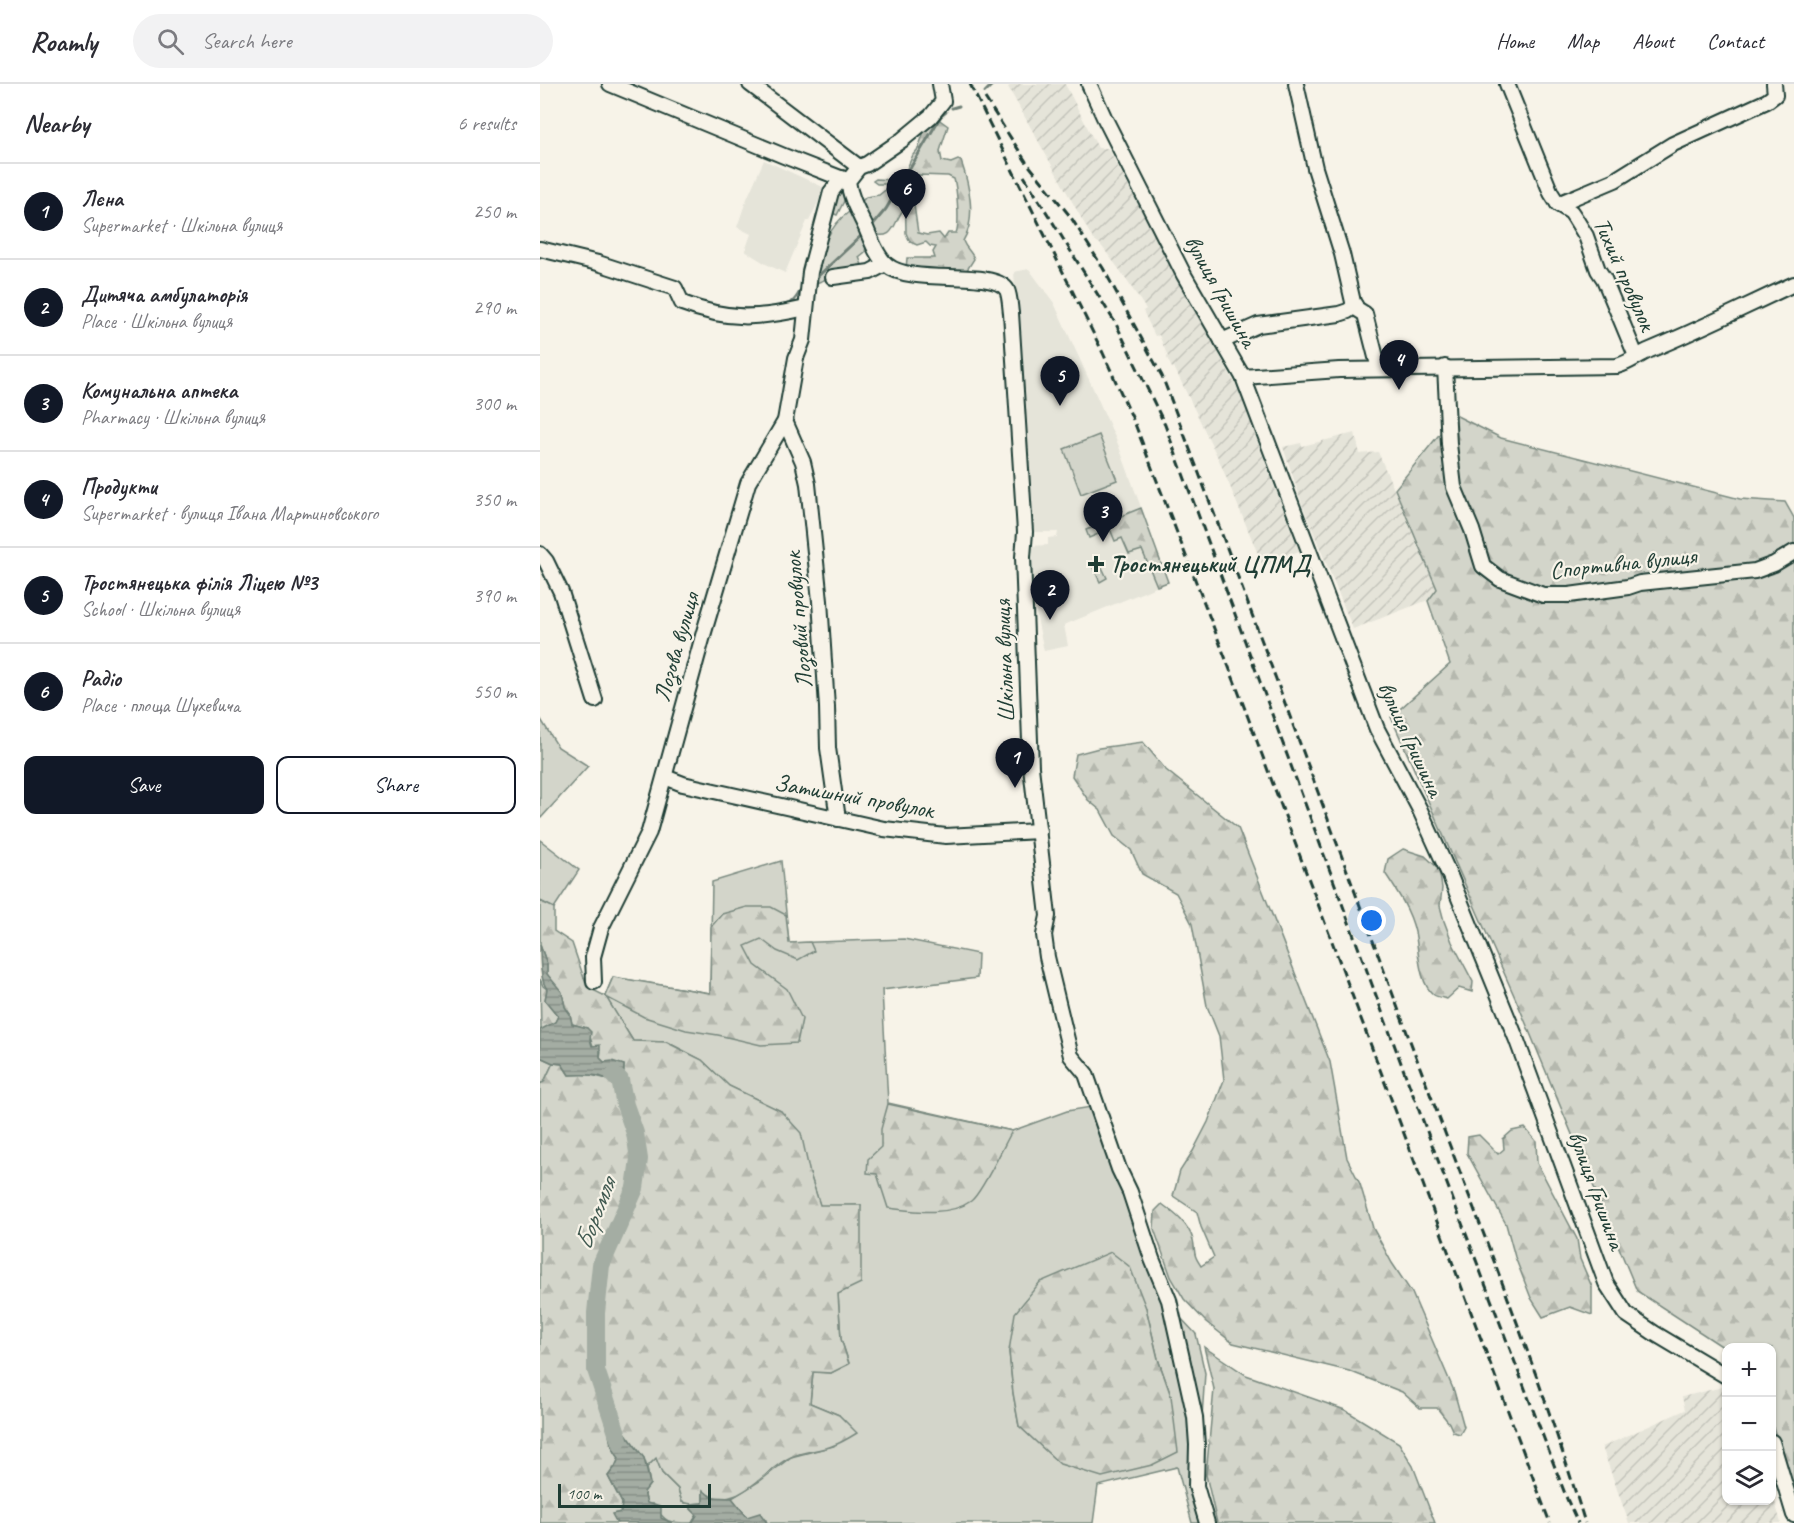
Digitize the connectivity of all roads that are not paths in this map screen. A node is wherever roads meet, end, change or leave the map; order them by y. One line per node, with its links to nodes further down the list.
1 (610, 84): 9 (street)
2 (750, 84): 8 (street)
3 (939, 84): 8 (street)
4 (1089, 84): 17 (street, вулиця Гришина)
5 (1296, 84): 15 (street)
6 (1507, 84): 10 (street, Тихий провулок)
7 (1774, 84): 10 (street)
8 (859, 166): 9 (street, Лозова вулиця)
9 (845, 179): 12 (street); 16 (street, Лозова вулиця)
10 (1558, 204): 18 (street, Тихий провулок)
11 (540, 249): 16 (street)
12 (885, 264): 13 (street); 28 (street, Шкільна вулиця)
13 (832, 277)
14 (1794, 284): 18 (street)
15 (1355, 305): 17 (street); 20 (street)
16 (806, 308): 22 (street, Лозова вулиця)
17 (1222, 340): 21 (street, вулиця Гришина)
18 (1636, 356): 19 (street)
19 (1445, 367): 20 (street); 23 (street, Спортивна вулиця)
20 (1379, 369): 21 (street)
21 (1243, 377): 30 (street, вулиця Гришина)
22 (784, 421): 26 (street, Лозова вулиця); 27 (street, Лозовий провулок)
23 (1794, 552)
24 (540, 554): 25 (street)
25 (595, 700)
26 (665, 777): 27 (street, Затишний провулок); 29 (street, Лозова вулиця)
27 (838, 819): 28 (street, Затишний провулок)
28 (1039, 831): 33 (street, Шкільна вулиця)
29 (594, 982)
30 (1722, 1374)
31 (1775, 1451): 32 (street)
32 (1794, 1515)
33 (1207, 1523)

